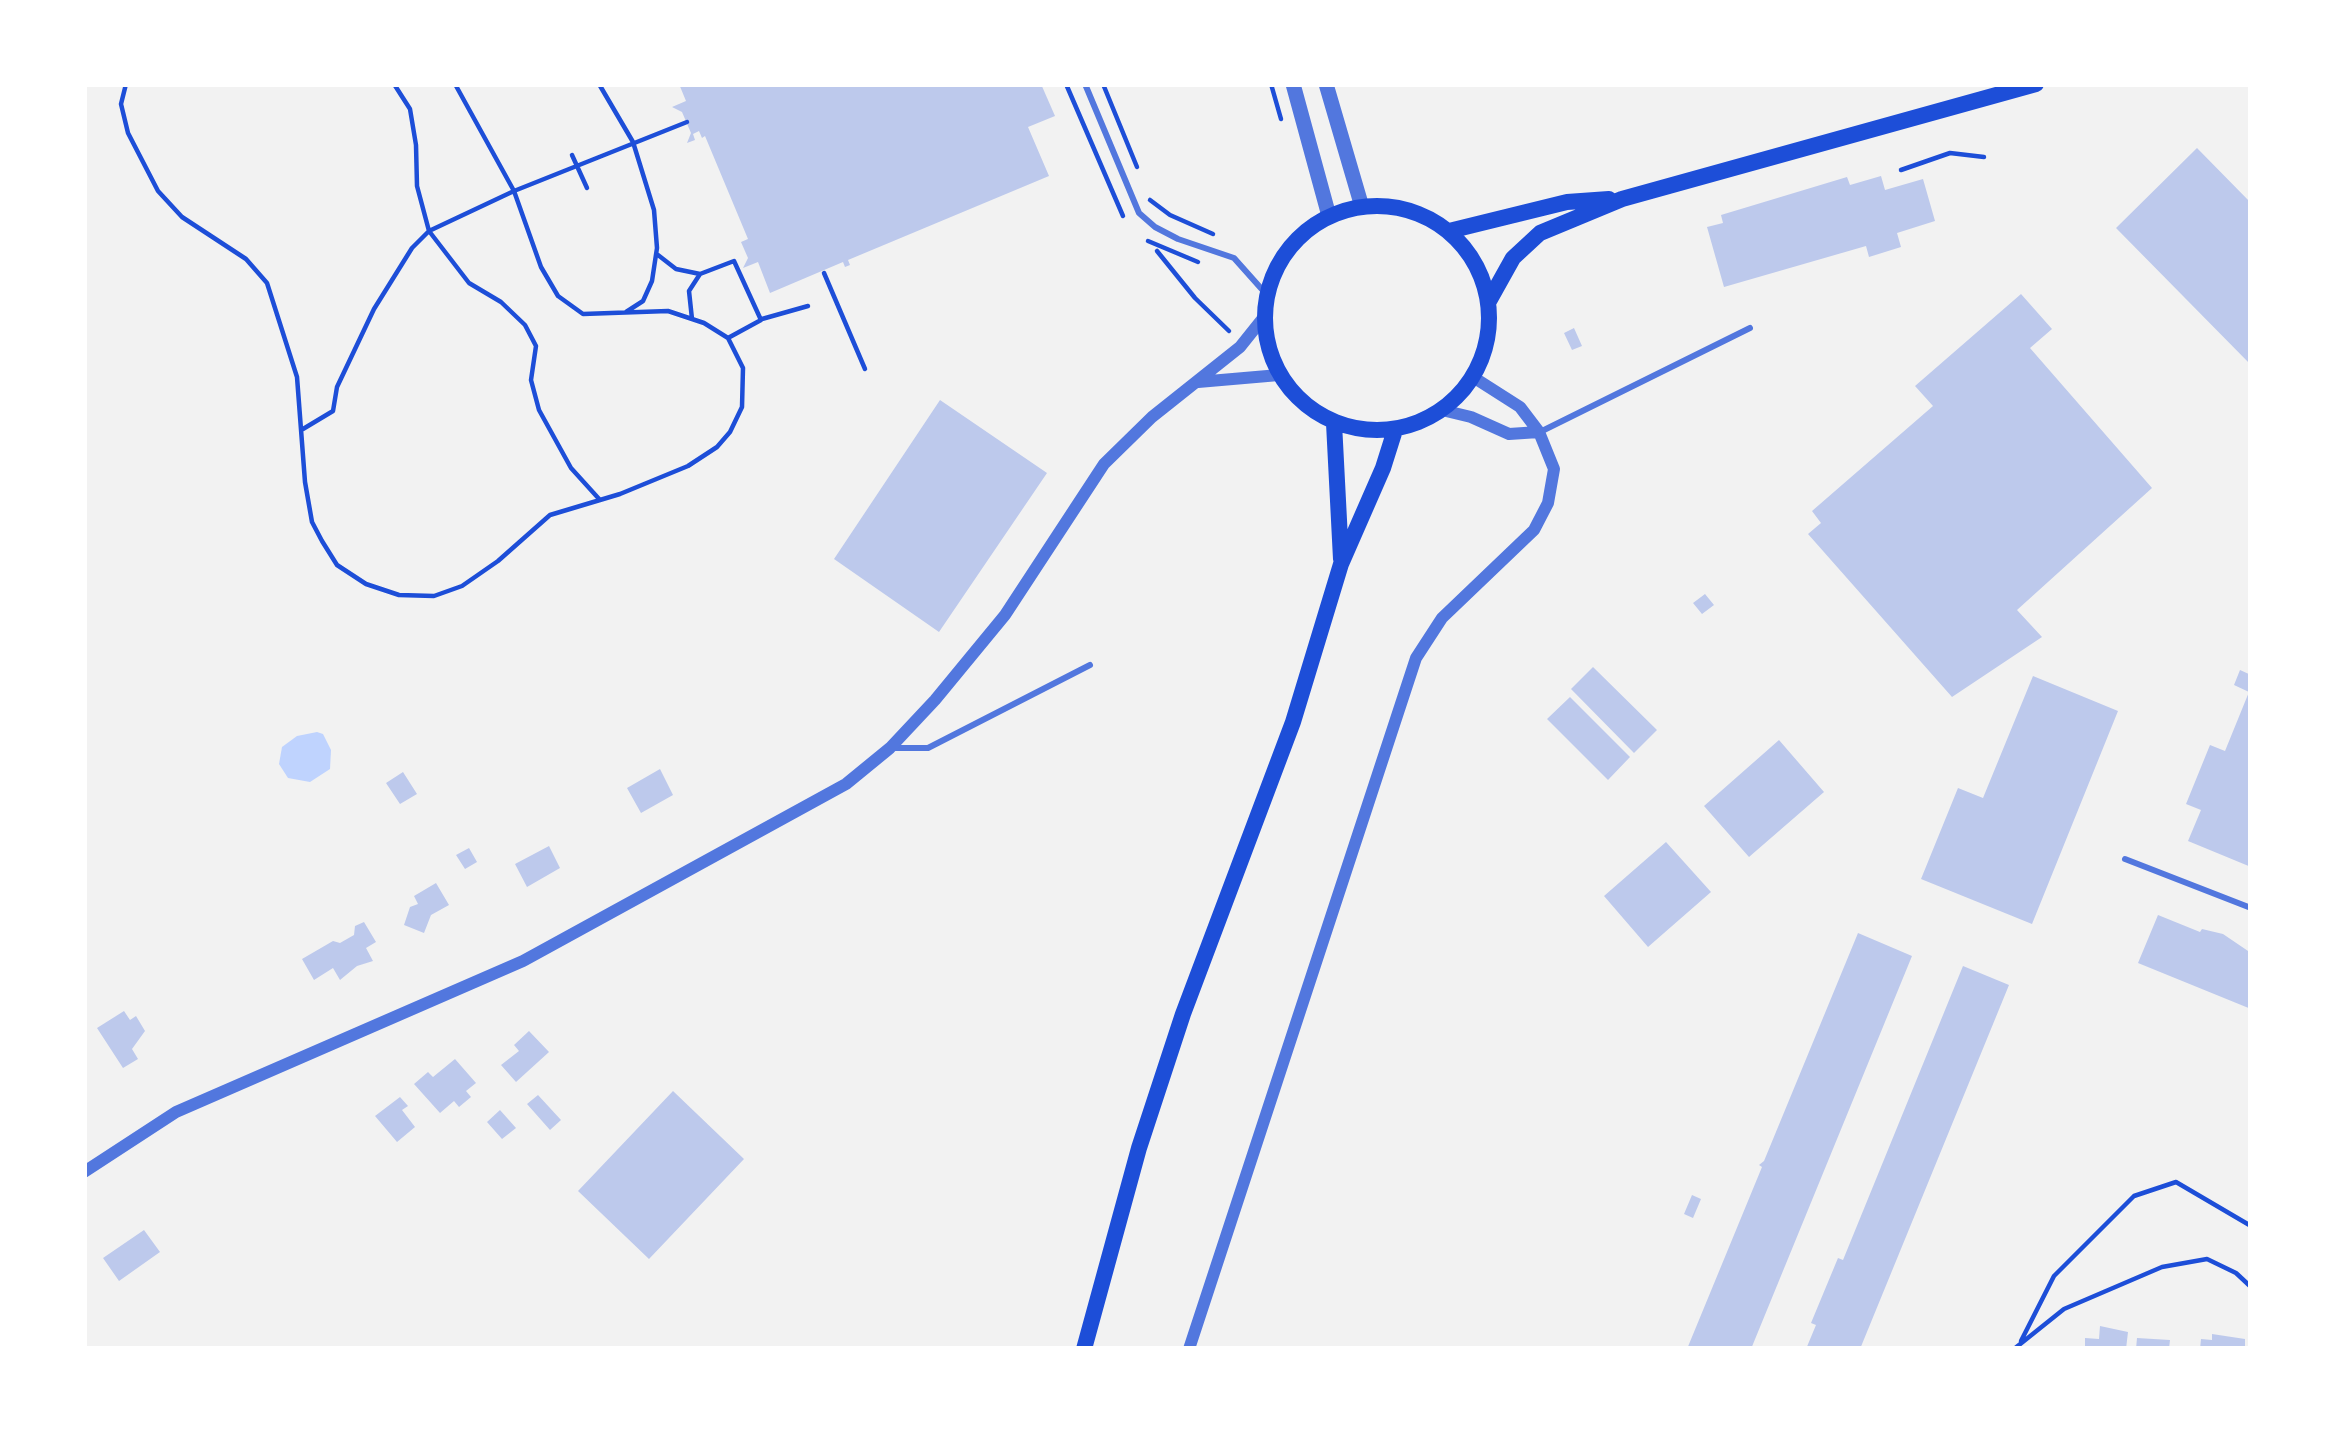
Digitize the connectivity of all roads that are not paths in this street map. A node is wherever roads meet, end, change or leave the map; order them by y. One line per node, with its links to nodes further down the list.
1 (1085, 84): 9 (lane)
2 (1293, 84): 7 (street)
3 (1326, 84): 6 (street)
4 (2036, 84): 5 (main road)
5 (1622, 199): 8 (main road); 10 (main road)
6 (1362, 207): 7 (main road); 8 (main road)
7 (1329, 216): 9 (main road)
8 (1450, 231): 10 (main road)
9 (1267, 295): 11 (main road)
10 (1489, 302): 14 (main road)
11 (1264, 317): 13 (main road); 15 (street)
12 (1750, 328): 19 (lane)
13 (1280, 375): 15 (street); 17 (main road)
14 (1473, 377): 16 (main road); 19 (street)
15 (1196, 382): 22 (street)
16 (1442, 410): 18 (main road); 19 (street)
17 (1334, 423): 18 (main road); 20 (main road)
18 (1395, 430): 20 (main road)
19 (1538, 432): 27 (street)
20 (1341, 564): 26 (main road)
21 (1090, 665): 22 (lane)
22 (890, 748): 25 (street)
23 (2125, 859): 24 (lane)
24 (2251, 908)
25 (84, 1172)
26 (1084, 1349)
27 (1189, 1349)

